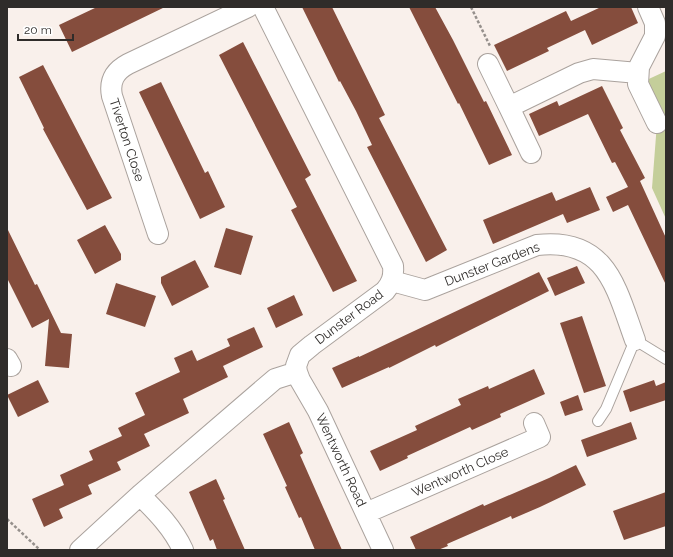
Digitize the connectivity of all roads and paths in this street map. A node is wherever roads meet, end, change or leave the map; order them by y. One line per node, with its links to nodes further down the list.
1 (248, 7): 10 (street, Tiverton Close)
2 (263, 7): 11 (street, Dunster Road)
3 (471, 7): 5 (path)
4 (648, 7): 6 (street)
5 (490, 57): 7 (street)
6 (638, 72): 7 (street); 8 (street)
7 (509, 107): 9 (street)
8 (657, 123)
9 (531, 153)
10 (158, 234)
11 (392, 281): 12 (street, Dunster Gardens); 14 (street, Dunster Road)
12 (635, 340): 13 (lane); 15 (lane)
13 (666, 359)
14 (297, 372): 17 (street); 18 (street, Wentworth Road)
15 (598, 421)
16 (534, 423): 18 (street, Wentworth Close)
17 (140, 495): 21 (street); 22 (street)
18 (366, 513): 23 (street, Wentworth Road)
19 (7, 519): 20 (path)
20 (40, 550)
21 (80, 550)
22 (183, 550)
23 (383, 550)

